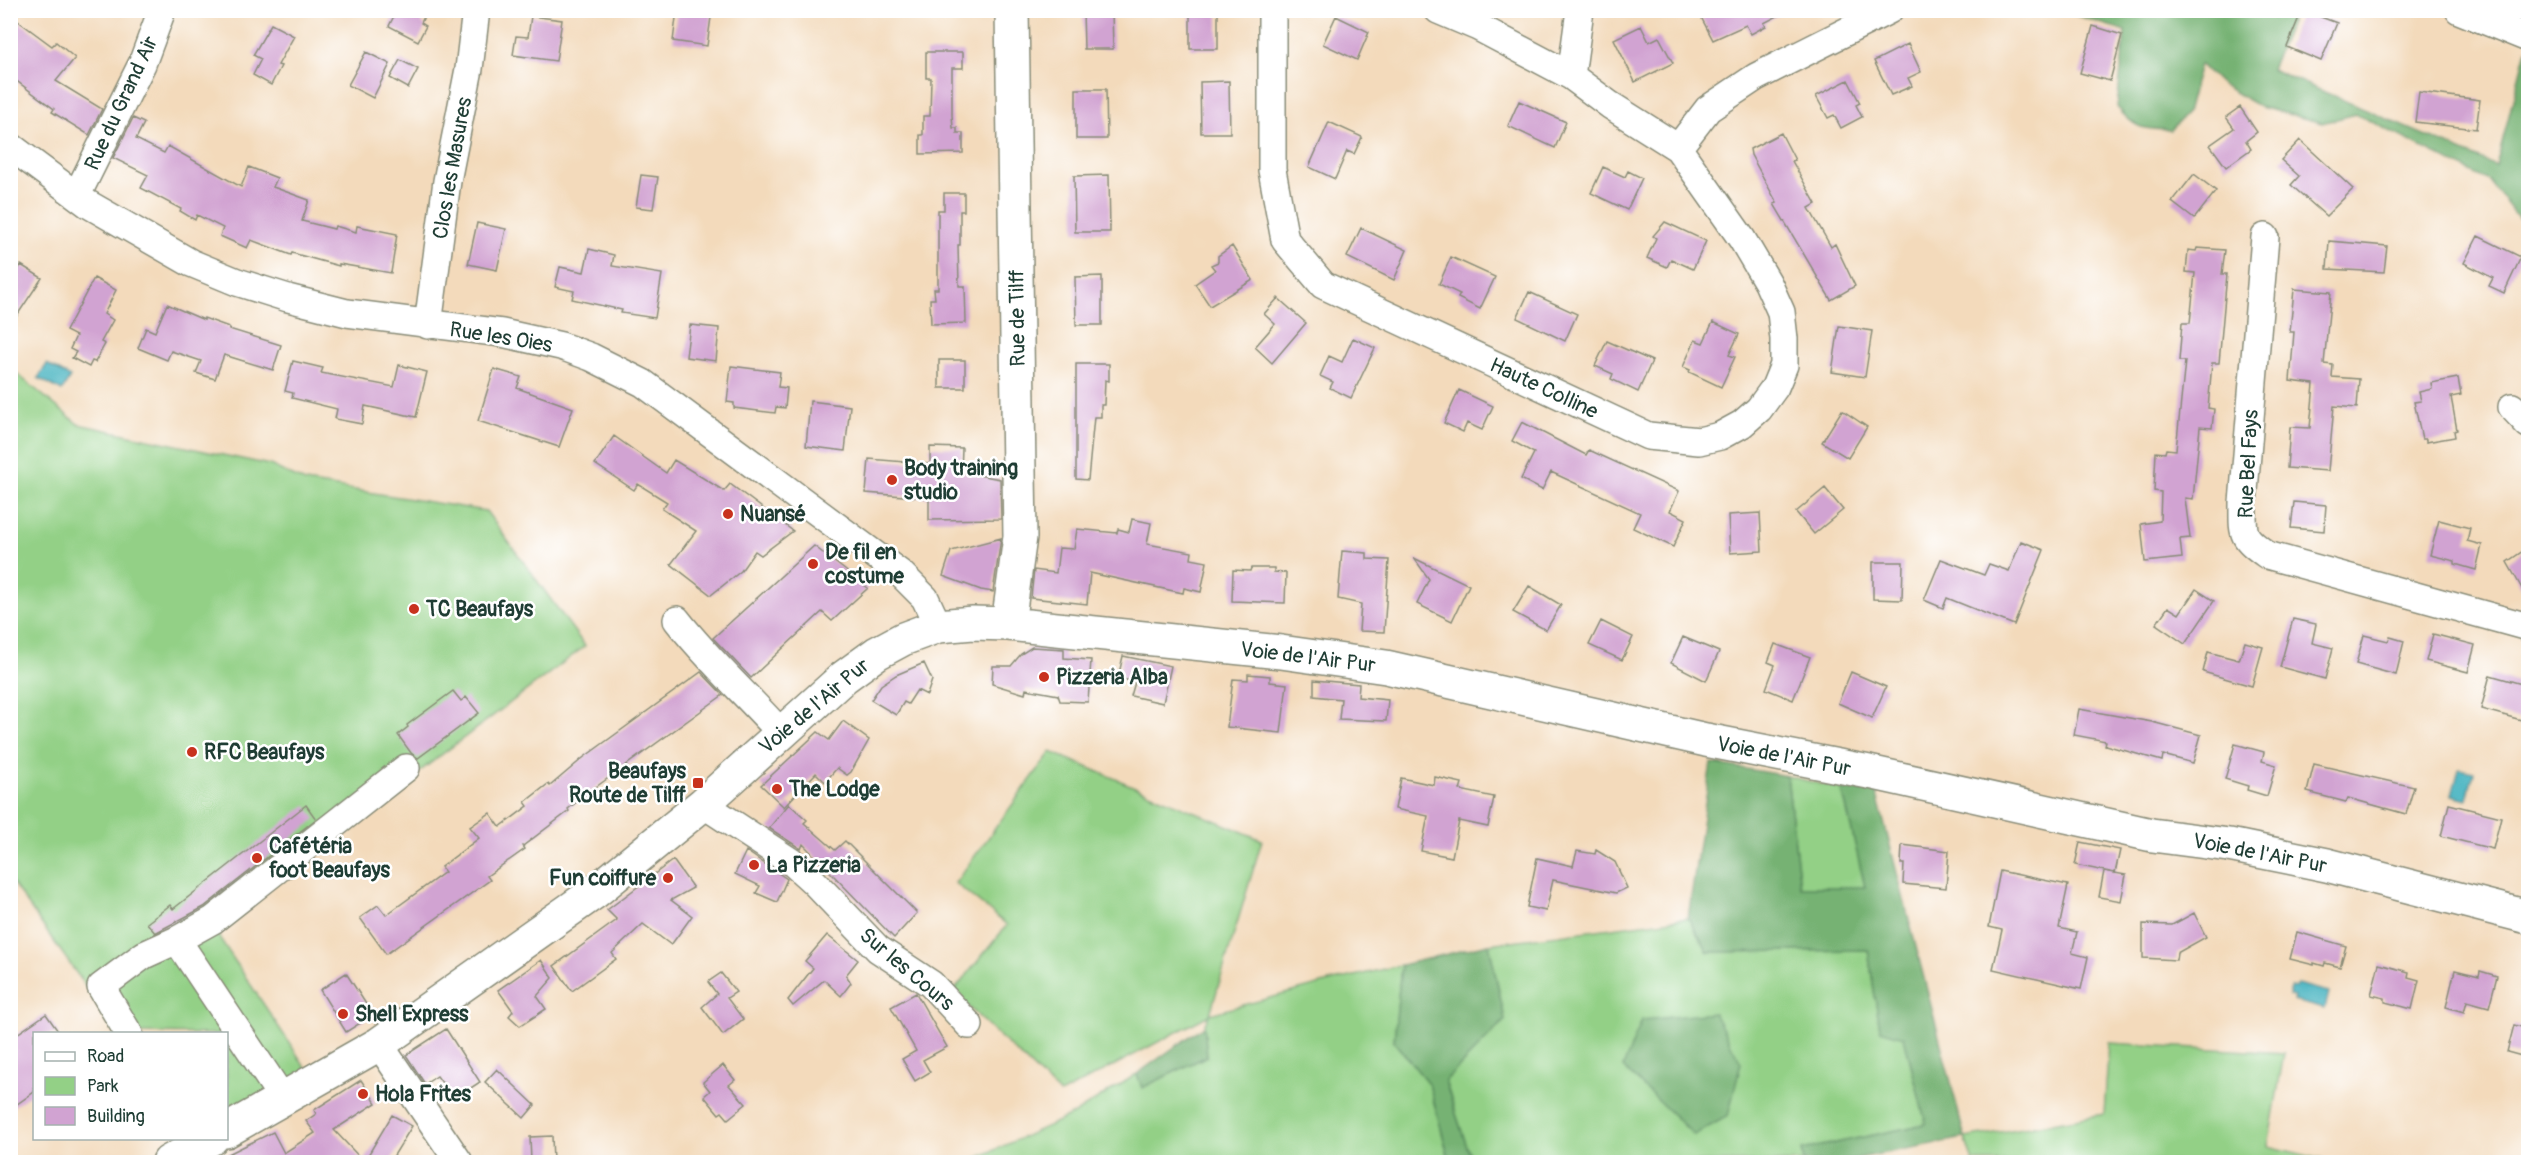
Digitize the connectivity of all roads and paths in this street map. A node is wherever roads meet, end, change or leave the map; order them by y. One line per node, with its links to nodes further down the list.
1 (162, 10): 14 (street, Rue du Grand Air)
2 (476, 10): 16 (street, Clos les Masures)
3 (1012, 10): 18 (main road, Rue de Tilff)
4 (1272, 10): 13 (street, Haute Colline)
5 (1438, 10): 11 (street)
6 (1580, 10): 11 (street)
7 (1889, 10): 13 (street)
8 (2459, 10): 9 (street)
9 (2504, 19): 10 (street)
10 (2529, 38)
11 (1570, 76): 13 (street)
12 (10, 146): 14 (street, Rue les Oies)
13 (1677, 148)
14 (77, 195): 16 (street, Rue les Oies)
15 (2265, 237): 20 (street, Rue Bel Fays)
16 (428, 325): 19 (street, Rue les Oies)
17 (677, 620): 21 (street)
18 (1008, 624): 19 (main road, Voie de l'Air Pur); 24 (main road, Voie de l'Air Pur)
19 (938, 626): 21 (main road, Voie de l'Air Pur)
20 (2529, 627)
21 (781, 733): 23 (main road, Voie de l'Air Pur)
22 (406, 768): 25 (street)
23 (703, 804): 26 (street, Sur les Cours); 28 (main road, Voie de l'Air Pur)
24 (2529, 917)
25 (177, 940): 27 (street); 29 (street)
26 (969, 1025)
27 (128, 1032)
28 (379, 1044): 29 (main road, Voie de l'Air Pur); 33 (street)
29 (283, 1099): 30 (main road, Voie de l'Air Pur)
30 (228, 1129)
31 (208, 1140): 32 (main road, Voie de l'Air Pur)
32 (169, 1162)
33 (459, 1162)

